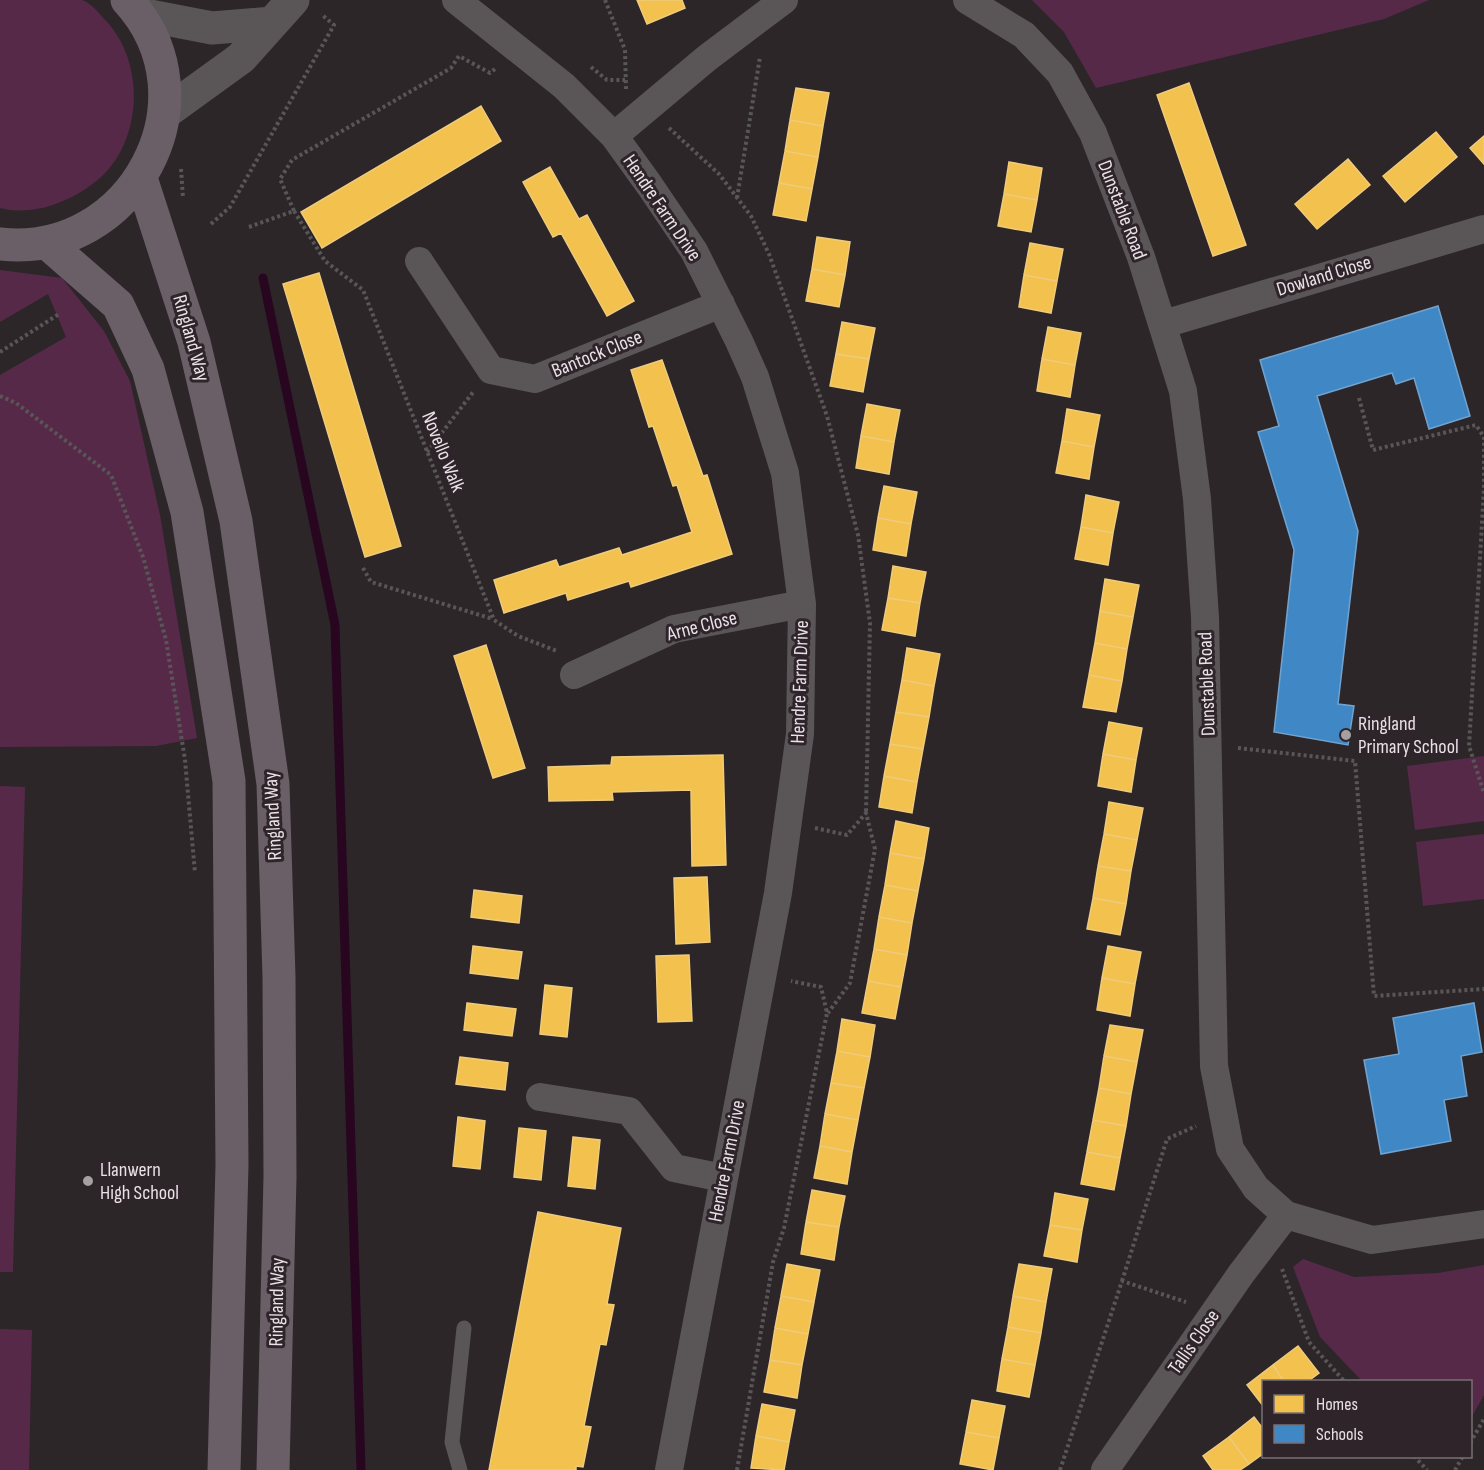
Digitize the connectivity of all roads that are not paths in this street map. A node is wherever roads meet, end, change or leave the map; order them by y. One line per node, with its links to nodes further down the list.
1 (456, 0): 7 (street, Hendre Farm Drive)
2 (783, 0): 7 (street)
3 (967, 0): 14 (street, Dunstable Road)
4 (134, 7): 5 (street); 6 (main road)
5 (294, 11): 6 (street)
6 (165, 113): 8 (main road)
7 (622, 129): 13 (street, Hendre Farm Drive)
8 (141, 178): 10 (main road); 23 (main road, Ringland Way)
9 (1484, 229): 14 (street, Dowland Close)
10 (47, 243): 11 (main road); 22 (main road)
11 (0, 244)
12 (419, 261): 13 (street, Bantock Close)
13 (721, 304): 15 (street, Hendre Farm Drive)
14 (1164, 324): 20 (street, Dunstable Road)
15 (802, 604): 16 (street, Arne Close); 18 (street, Hendre Farm Drive)
16 (584, 670)
17 (540, 1097): 18 (street)
18 (723, 1178): 25 (street, Hendre Farm Drive)
19 (1484, 1224): 20 (street, Dunstable Road)
20 (1278, 1226): 26 (street, Tallis Close)
21 (464, 1328): 24 (lane)
22 (224, 1470)
23 (273, 1470)
24 (460, 1470)
25 (669, 1470)
26 (1105, 1470)

